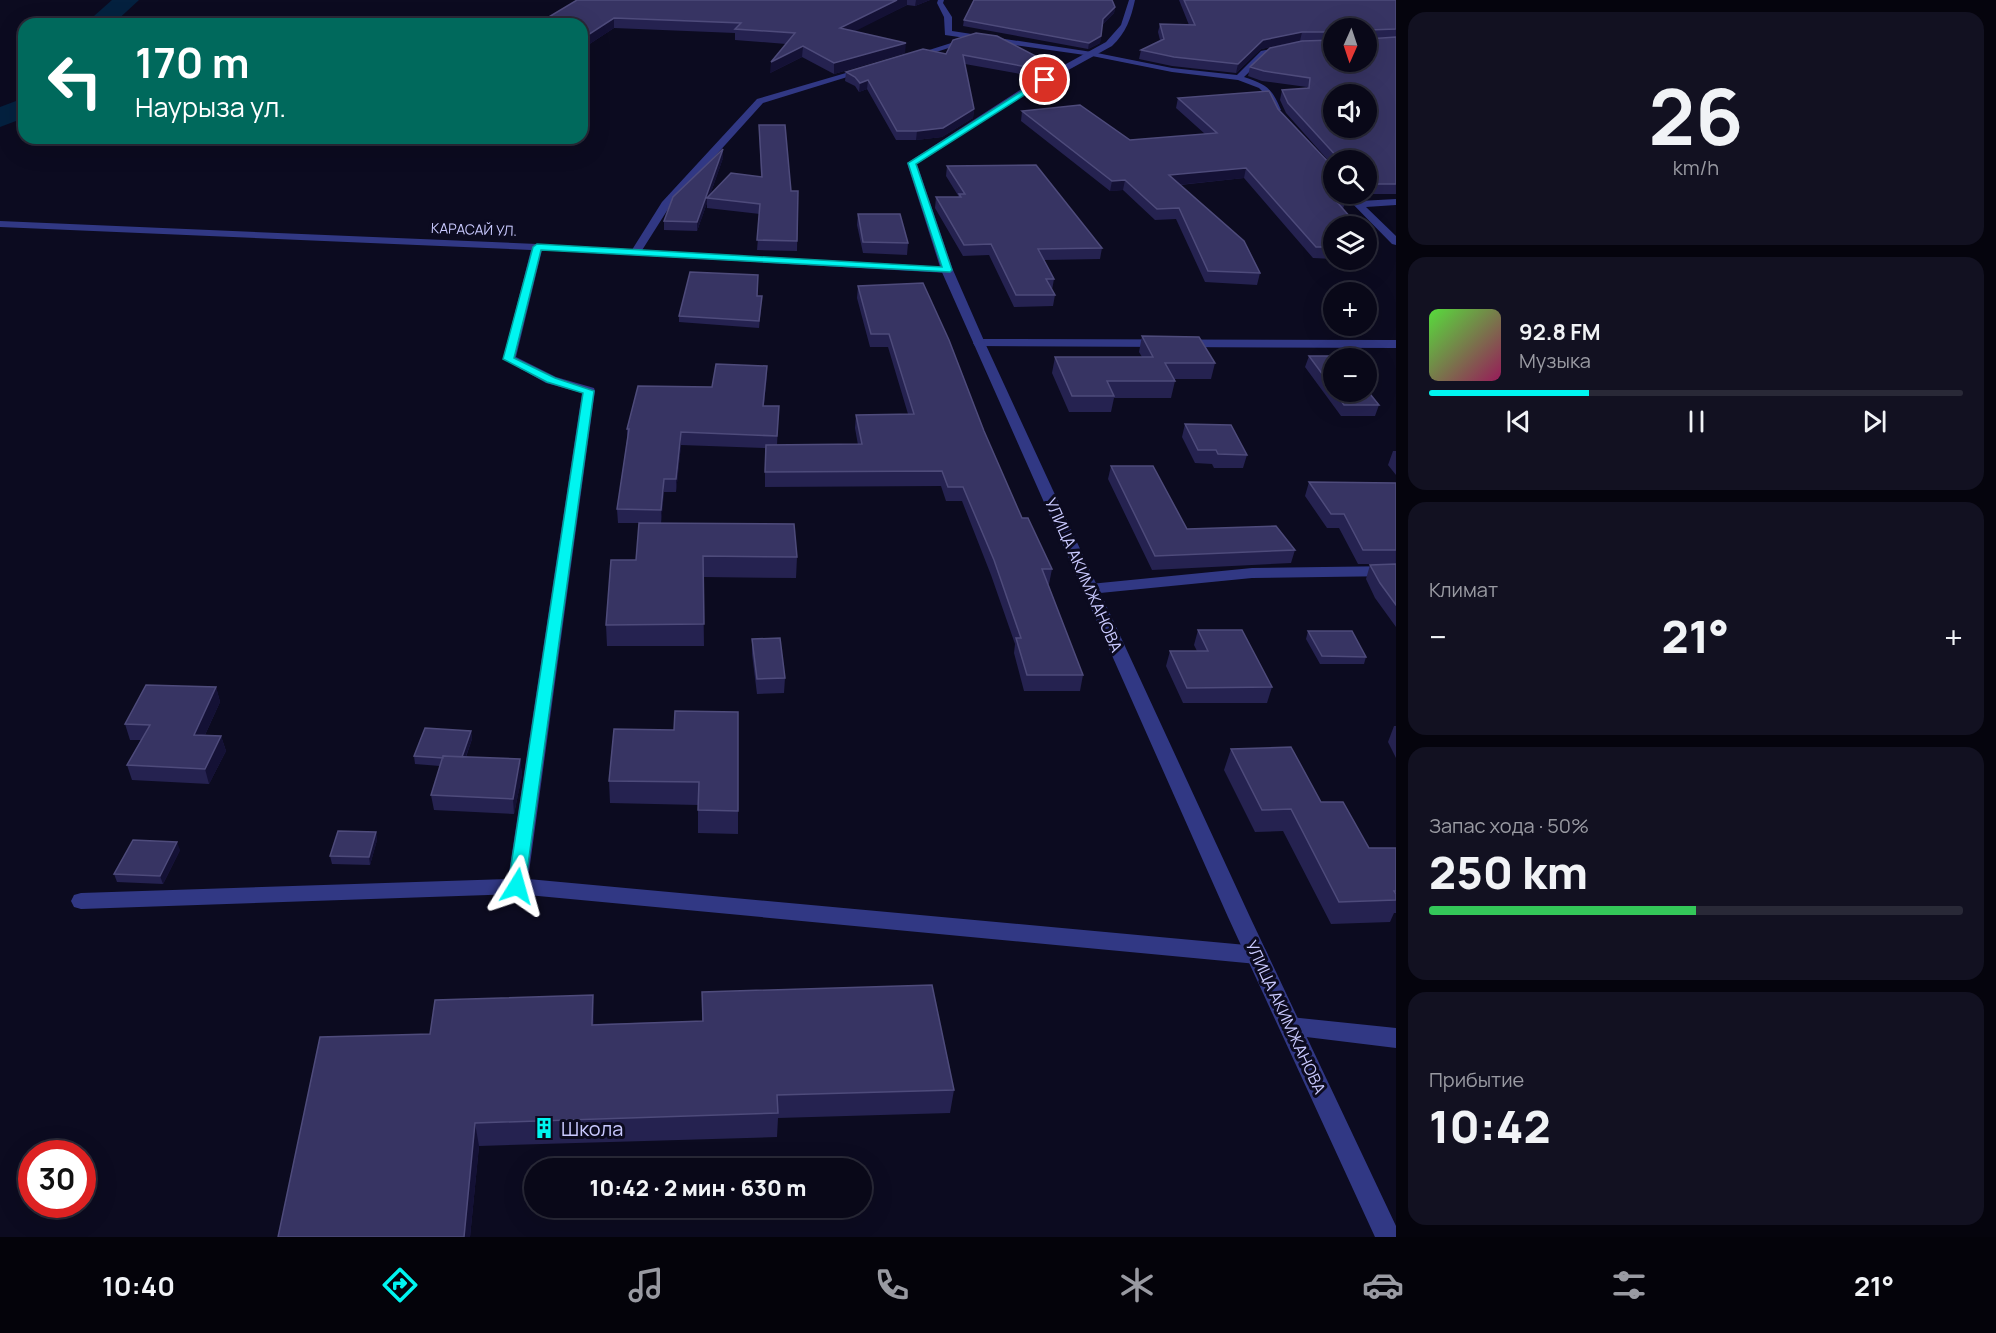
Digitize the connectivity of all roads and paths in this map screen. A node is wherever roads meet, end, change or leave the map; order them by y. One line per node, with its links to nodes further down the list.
1 (941, 0): 3 (street)
2 (1132, 0): 5 (street, УЛИЦА АКИМЖАНОВА)
3 (978, 37): 5 (street); 6 (street)
4 (1300, 45): 8 (street)
5 (1092, 54): 8 (street); 17 (street, УЛИЦА АКИМЖАНОВА)
6 (898, 61)
7 (875, 67): 16 (street)
8 (1239, 78): 9 (street)
9 (1280, 115)
10 (1396, 202): 11 (street)
11 (1377, 203)
12 (1357, 204): 14 (street)
13 (0, 224): 15 (street, КАРАСАЙ УЛ.)
14 (1396, 242)
15 (537, 247): 16 (street, КАРАСАЙ УЛ.); 22 (street)
16 (634, 253): 17 (street, КАРАСАЙ УЛ.)
17 (947, 270): 18 (street, УЛИЦА АКИМЖАНОВА)
18 (979, 343): 19 (street); 21 (street, УЛИЦА АКИМЖАНОВА)
19 (1396, 344)
20 (1396, 571): 21 (street)
21 (1090, 589): 24 (street, УЛИЦА АКИМЖАНОВА)
22 (517, 886): 23 (street); 24 (street)
23 (81, 901)
24 (1257, 955): 25 (street, УЛИЦА АКИМЖАНОВА)
25 (1290, 1026): 26 (street); 27 (street, УЛИЦА АКИМЖАНОВА)
26 (1396, 1038)
27 (1388, 1237)

